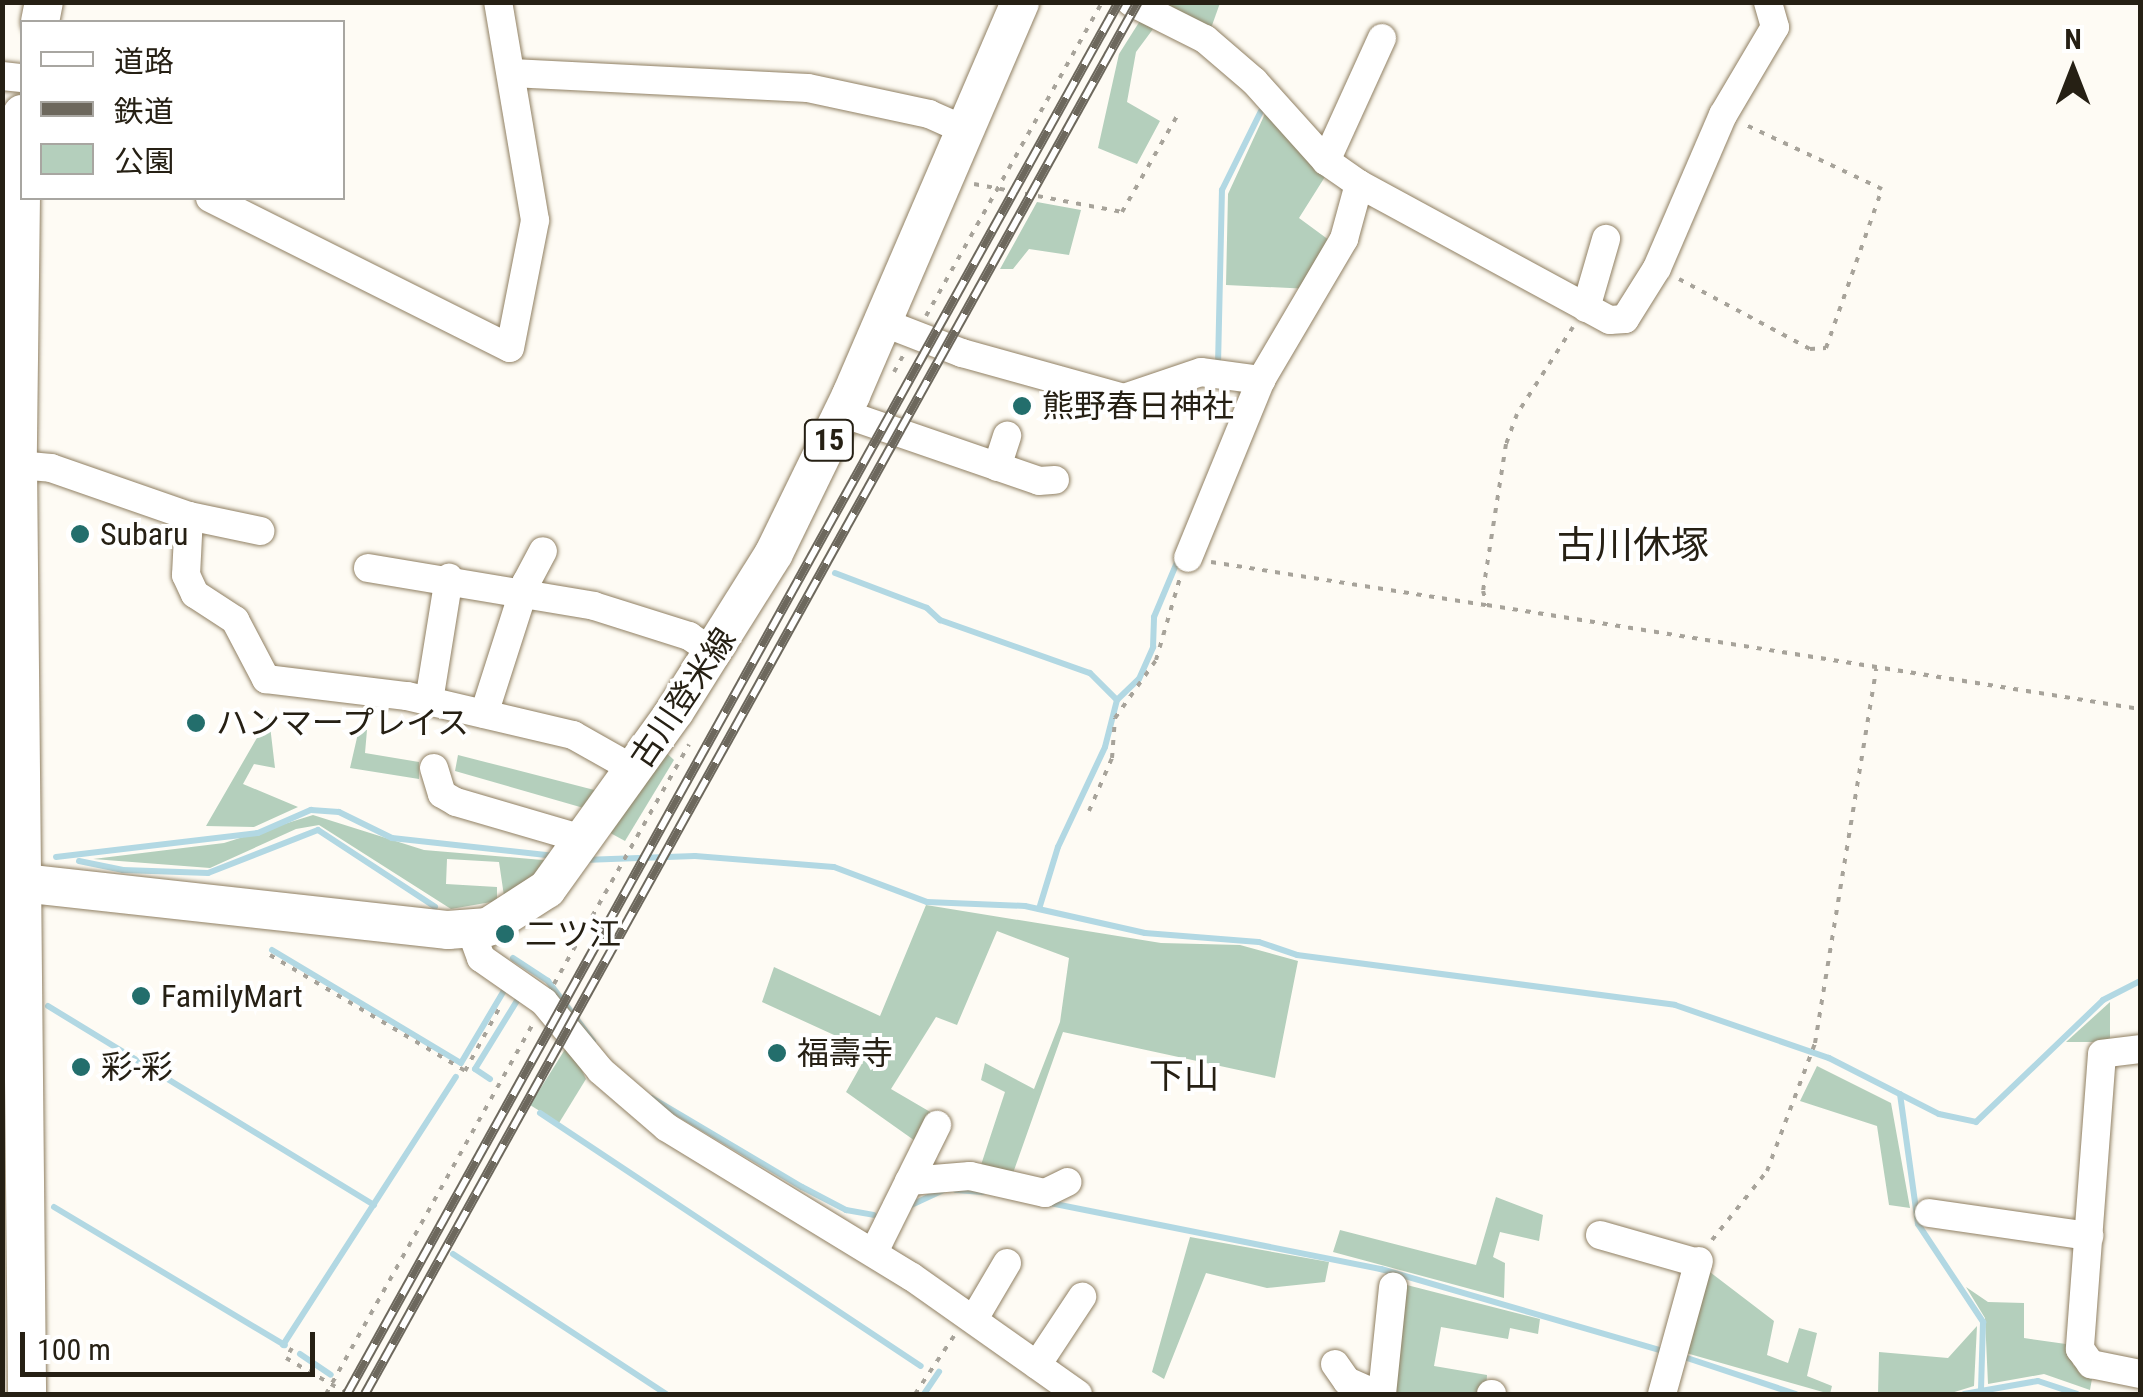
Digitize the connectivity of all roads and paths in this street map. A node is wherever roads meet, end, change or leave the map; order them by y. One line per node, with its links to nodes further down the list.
1 (498, 2): 6 (street)
2 (1020, 2): 9 (main road, 古川登米線 / 15)
3 (1130, 2): 10 (street)
4 (1768, 2): 7 (street)
5 (1382, 38): 10 (street)
6 (512, 73): 9 (street); 14 (street)
7 (1723, 115): 16 (street); 16 (path)
8 (1177, 116): 12 (path)
9 (965, 130): 18 (main road, 古川登米線 / 15)
10 (1326, 161): 11 (street)
11 (1360, 184): 17 (street); 19 (street)
12 (998, 189)
13 (21, 200): 22 (main road)
14 (214, 200)
15 (1606, 239): 17 (street)
16 (1657, 268): 17 (street)
17 (1588, 304): 32 (path)
18 (882, 322): 19 (street); 20 (main road, 古川登米線 / 15)
19 (1261, 380): 28 (street)
20 (842, 413): 23 (street); 34 (main road, 古川登米線 / 15)
21 (1007, 436): 23 (street)
22 (18, 466): 25 (street); 33 (main road)
23 (997, 467): 24 (street)
24 (1055, 480)
25 (189, 516): 26 (street); 36 (street)
26 (260, 531)
27 (543, 550): 31 (street)
28 (1188, 558): 32 (path); 41 (path)
29 (368, 568): 30 (street)
30 (449, 578): 31 (street); 36 (street)
31 (524, 596): 34 (street); 38 (street)
32 (1488, 605): 35 (path)
33 (11, 620): 44 (main road)
34 (714, 653): 40 (main road, 古川登米線 / 15)
35 (1876, 669): 37 (path); 58 (path)
36 (428, 701): 38 (street)
37 (2140, 709)
38 (484, 714): 40 (street)
39 (434, 768): 42 (street)
40 (635, 770): 42 (main road, 古川登米線 / 15)
41 (1089, 811)
42 (584, 843): 45 (main road, 古川登米線 / 15)
43 (629, 850): 47 (path)
44 (12, 882): 45 (main road, 古川登米線 / 15); 68 (main road)
45 (470, 928): 48 (street)
46 (270, 955): 48 (path)
47 (560, 974)
48 (514, 981): 49 (street)
49 (544, 1002): 57 (street); 67 (path)
50 (2140, 1050): 56 (street)
51 (937, 1125): 52 (street)
52 (909, 1181): 53 (street); 57 (street)
53 (1068, 1182)
54 (1929, 1213): 56 (street)
55 (1600, 1235): 58 (street)
56 (2089, 1236): 66 (street)
57 (874, 1252): 62 (street)
58 (1698, 1262): 74 (street)
59 (1006, 1263): 62 (street)
60 (1393, 1287): 73 (street)
61 (1082, 1297): 64 (street)
62 (970, 1317): 64 (street); 71 (path)
63 (292, 1348): 67 (path)
64 (1037, 1364): 72 (street)
65 (1335, 1364): 73 (street)
66 (2140, 1374)
67 (332, 1384): 69 (path); 70 (path)
68 (26, 1394)
69 (326, 1394)
70 (348, 1394)
71 (915, 1394)
72 (1078, 1394)
73 (1379, 1394)
74 (1662, 1394)

